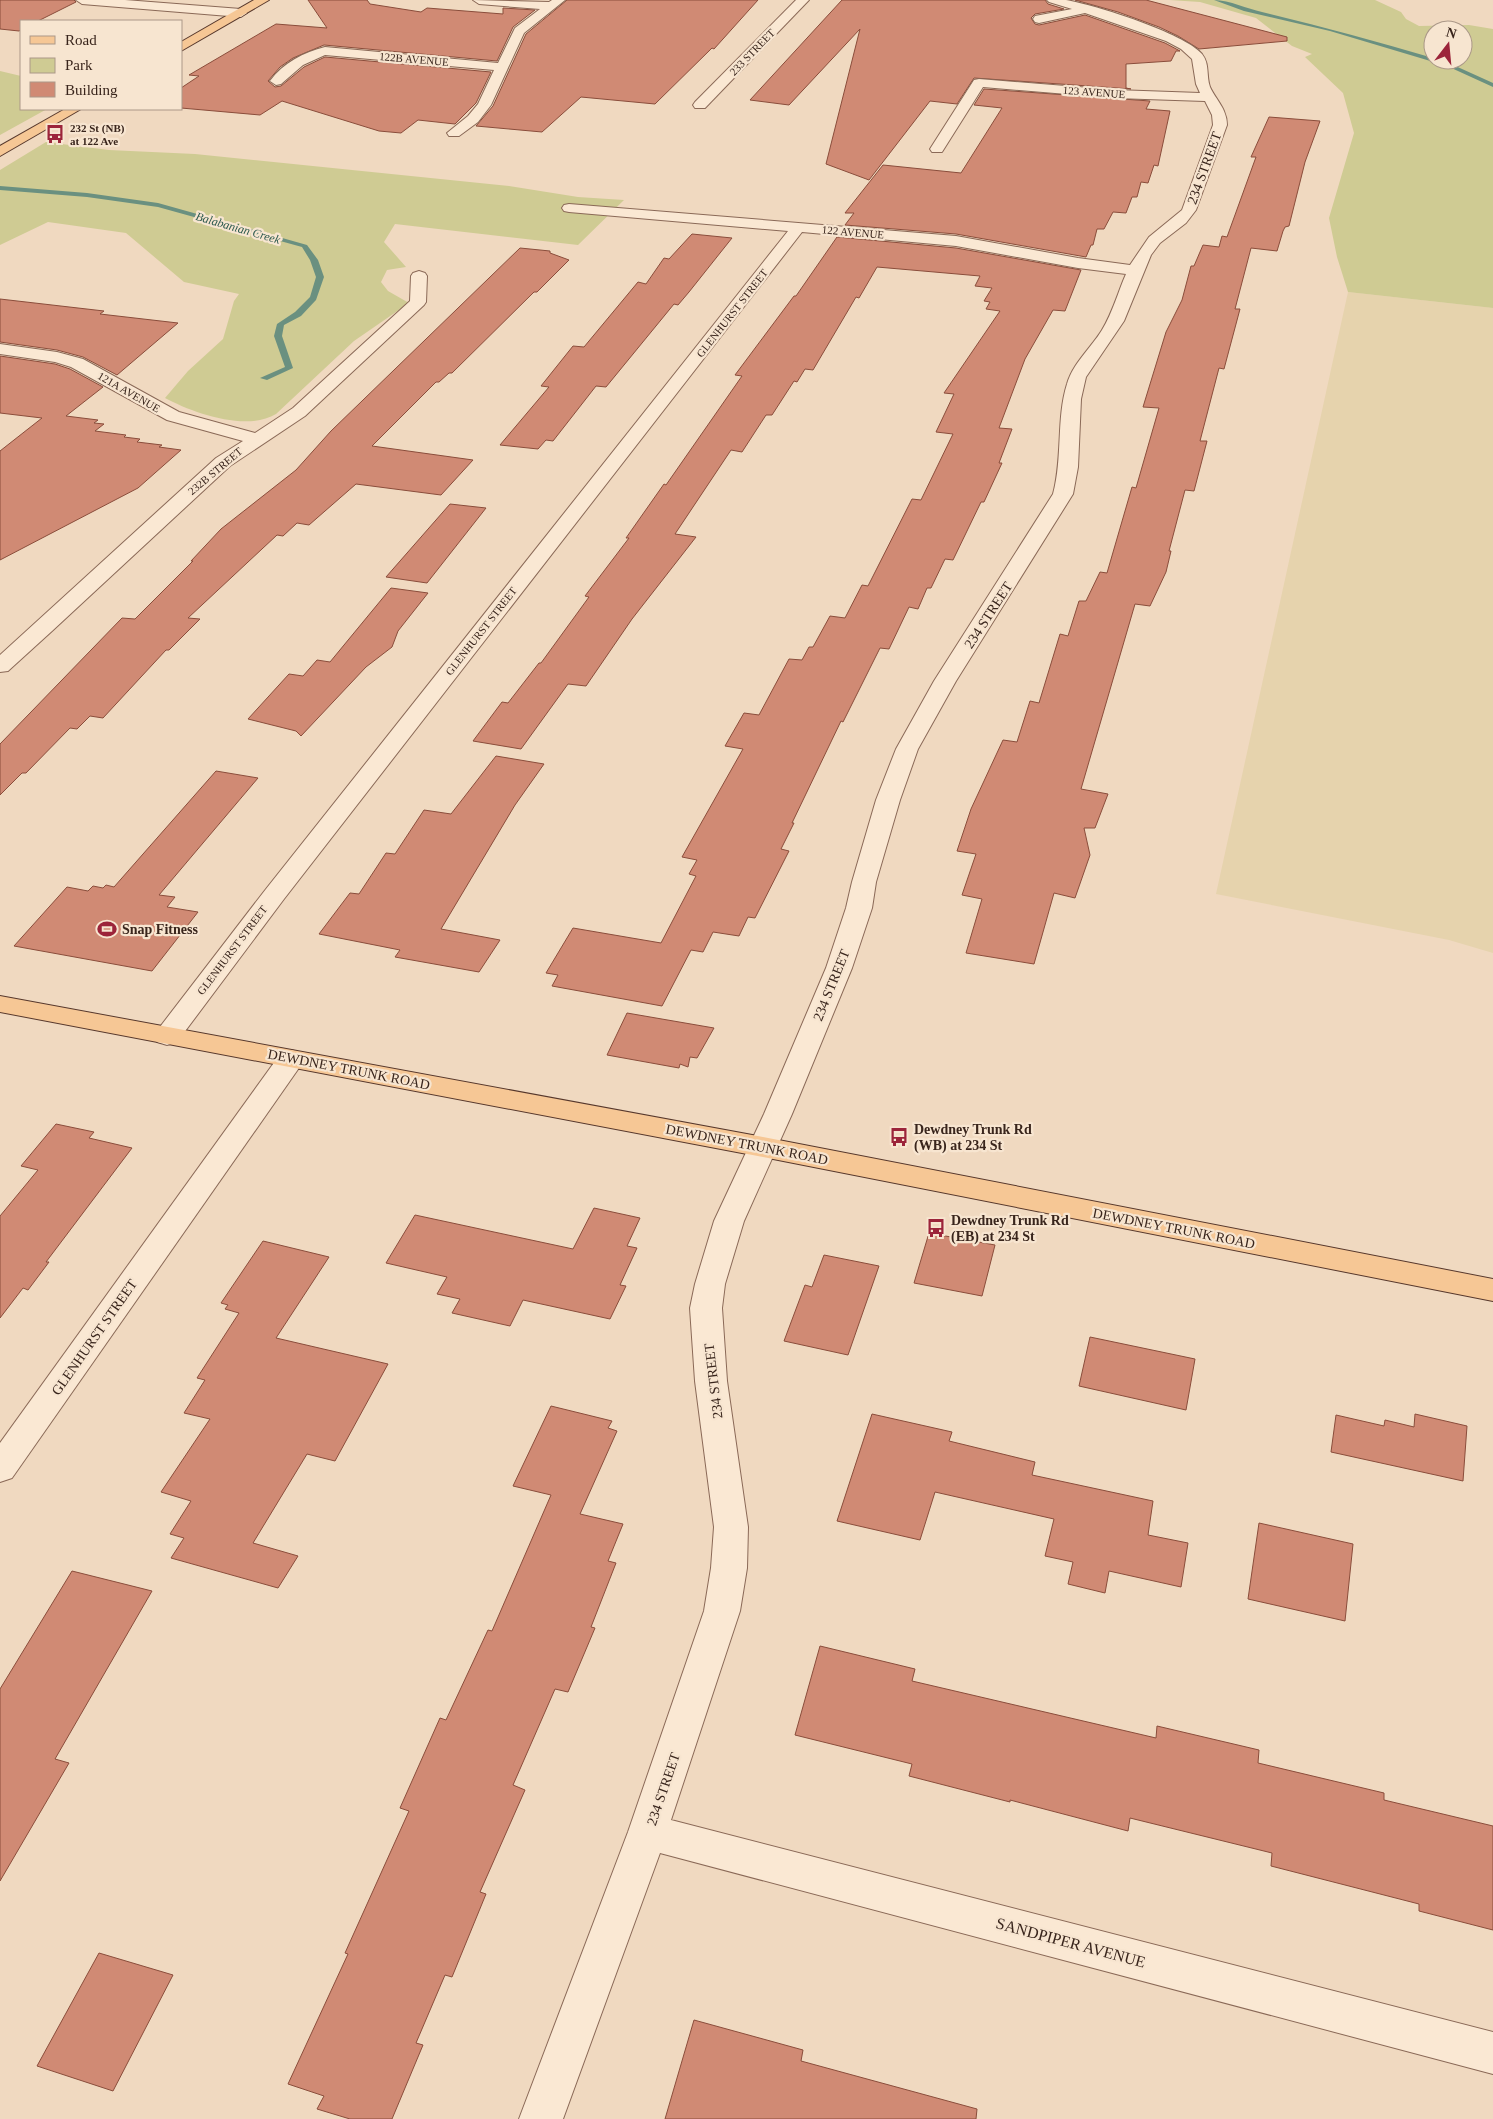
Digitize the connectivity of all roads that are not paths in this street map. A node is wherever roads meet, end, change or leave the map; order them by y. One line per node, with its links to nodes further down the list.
1 (82, 0): 6 (street)
2 (263, 0): 9 (main road)
3 (479, 0): 7 (street)
4 (803, 0): 15 (street, 233 STREET)
5 (1053, 0): 8 (street, 234 STREET)
6 (115, 1): 9 (street)
7 (555, 3): 12 (street)
8 (1086, 10): 10 (street); 14 (street, 234 STREET)
9 (241, 13): 11 (main road)
10 (1038, 19)
11 (182, 46)
12 (502, 66): 13 (street, 122B AVENUE); 17 (street)
13 (276, 81)
14 (1209, 96): 19 (street, 123 AVENUE); 22 (street, 234 STREET)
15 (700, 105)
16 (72, 110): 18 (main road)
17 (454, 133)
18 (3, 149)
19 (937, 149)
20 (569, 208): 21 (street, 122 AVENUE)
21 (798, 228): 22 (street, 122 AVENUE); 28 (street, GLENHURST STREET)
22 (1136, 270): 30 (street, 234 STREET)
23 (419, 276): 25 (street, 232B STREET)
24 (0, 348): 25 (street, 121A AVENUE)
25 (256, 439): 26 (street, 232B STREET)
26 (0, 666)
27 (0, 1004): 28 (main road, DEWDNEY TRUNK ROAD)
28 (167, 1036): 29 (main road, DEWDNEY TRUNK ROAD)
29 (292, 1059): 30 (main road, DEWDNEY TRUNK ROAD); 32 (street, GLENHURST STREET)
30 (763, 1147): 31 (main road, DEWDNEY TRUNK ROAD); 33 (street, 234 STREET)
31 (1493, 1290)
32 (0, 1469)
33 (648, 1832): 34 (street, SANDPIPER AVENUE); 35 (street, 234 STREET)
34 (1493, 2053)
35 (541, 2119)

